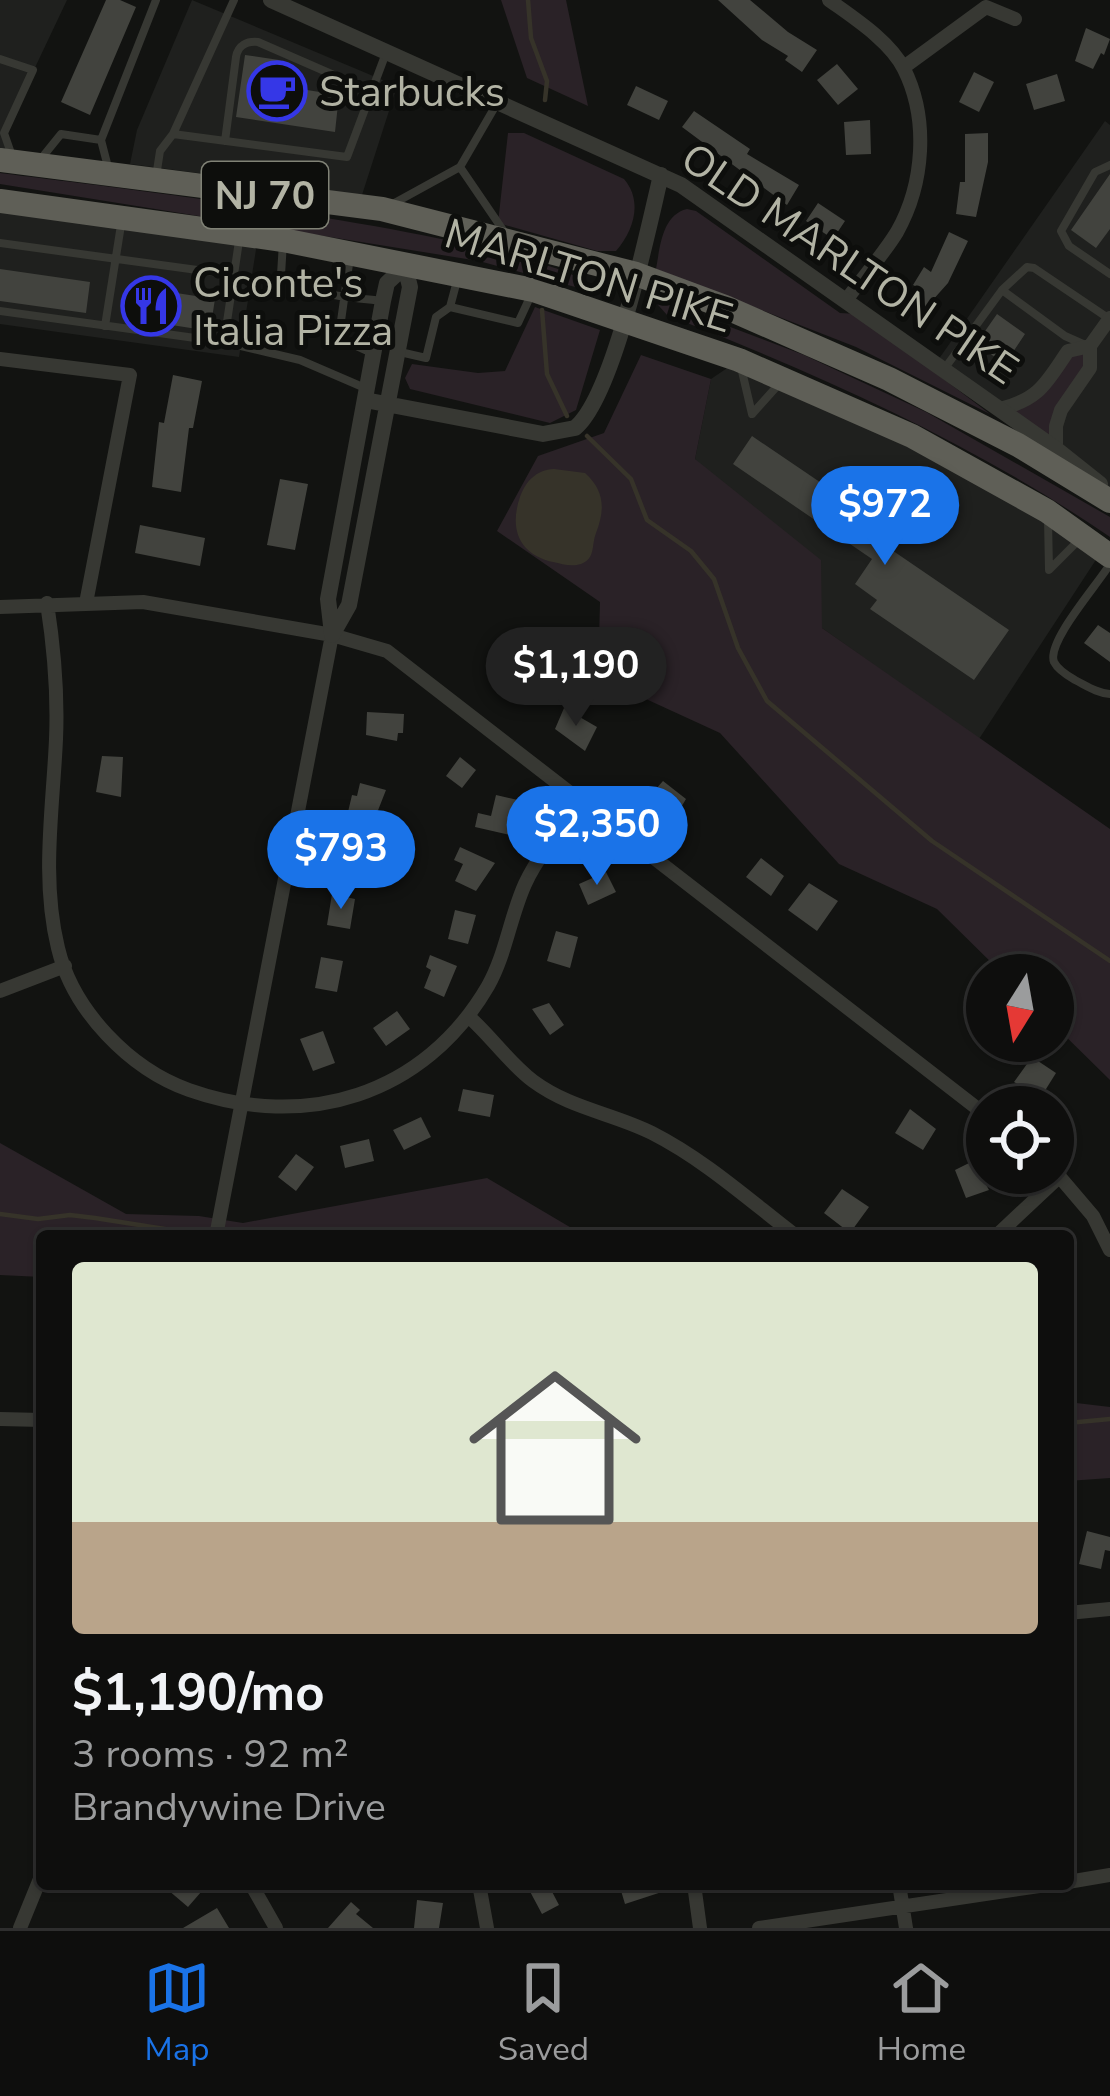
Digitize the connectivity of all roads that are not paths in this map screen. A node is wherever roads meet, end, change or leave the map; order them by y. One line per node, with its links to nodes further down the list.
1 (156, 0): 13 (lane)
2 (234, 0): 12 (lane)
3 (271, 0): 6 (street, OLD MARLTON PIKE)
4 (829, 0): 8 (street)
5 (1015, 19): 8 (street)
6 (386, 52): 9 (street, OLD MARLTON PIKE); 10 (lane)
7 (0, 59): 11 (lane)
8 (904, 67): 38 (street)
9 (498, 102): 17 (lane); 18 (street, OLD MARLTON PIKE)
10 (366, 105): 14 (lane); 14 (lane)
11 (2, 133): 15 (lane)
12 (173, 134): 14 (lane); 20 (lane)
13 (101, 140): 15 (lane); 19 (lane)
14 (225, 141)
15 (17, 163): 19 (highway, MARLTON PIKE / NJ 70)
16 (1110, 165): 33 (lane)
17 (460, 167): 22 (lane); 26 (lane)
18 (661, 175): 32 (street); 38 (street, OLD MARLTON PIKE)
19 (111, 177): 20 (highway, MARLTON PIKE / NJ 70)
20 (156, 182): 22 (highway, MARLTON PIKE / NJ 70)
21 (0, 201): 23 (highway, MARLTON PIKE / NJ 70)
22 (382, 209): 26 (highway, MARLTON PIKE / NJ 70)
23 (122, 218): 24 (highway, MARLTON PIKE / NJ 70); 29 (lane)
24 (240, 234): 25 (highway, MARLTON PIKE / NJ 70); 34 (lane)
25 (284, 240): 28 (highway, MARLTON PIKE / NJ 70); 37 (lane)
26 (509, 240): 32 (highway, MARLTON PIKE / NJ 70)
27 (0, 243): 29 (lane)
28 (351, 252): 30 (highway, MARLTON PIKE / NJ 70); 37 (lane)
29 (115, 259): 34 (lane); 44 (lane)
30 (403, 265): 31 (highway, MARLTON PIKE / NJ 70); 39 (street); 47 (street)
31 (459, 272): 35 (highway, MARLTON PIKE / NJ 70); 40 (lane)
32 (636, 274): 43 (street); 57 (highway, MARLTON PIKE / NJ 70)
33 (1110, 274)
34 (234, 275): 45 (lane)
35 (533, 290): 40 (lane); 43 (highway, MARLTON PIKE / NJ 70)
36 (1002, 290): 42 (lane); 46 (lane); 51 (lane)
37 (344, 295): 39 (lane); 48 (lane)
38 (847, 299): 51 (street, OLD MARLTON PIKE)
39 (382, 301): 48 (street)
40 (450, 307): 47 (lane)
41 (0, 311): 44 (lane)
42 (1110, 318): 46 (street)
43 (624, 321): 50 (highway, MARLTON PIKE / NJ 70); 54 (street)
44 (105, 326): 45 (lane)
45 (224, 342): 53 (lane)
46 (1090, 346): 55 (street); 56 (street)
47 (399, 352): 54 (street)
48 (373, 353): 53 (street)
49 (0, 359): 62 (street)
50 (739, 360): 52 (highway, MARLTON PIKE / NJ 70); 52 (lane)
51 (945, 369): 55 (street, OLD MARLTON PIKE)
52 (782, 380): 58 (highway, MARLTON PIKE / NJ 70)
53 (366, 395): 54 (street); 64 (street)
54 (389, 406): 64 (street)
55 (1000, 409): 56 (street, OLD MARLTON PIKE)
56 (1056, 448): 57 (street, OLD MARLTON PIKE)
57 (1104, 491)
58 (1047, 511): 59 (highway, MARLTON PIKE / NJ 70); 59 (lane)
59 (1082, 538): 60 (highway, MARLTON PIKE / NJ 70)
60 (1110, 560): 65 (lane)
61 (47, 603): 62 (street); 63 (street); 67 (street)
62 (86, 603): 64 (street)
63 (0, 607)
64 (332, 634): 66 (street); 71 (street)
65 (1110, 694)
66 (582, 802): 69 (street); 70 (street)
67 (64, 967): 68 (street); 71 (street)
68 (0, 991)
69 (468, 1016): 71 (street); 75 (street)
70 (966, 1100)
71 (241, 1102): 74 (street)
72 (1074, 1193): 77 (street)
73 (1035, 1194): 76 (street)
74 (217, 1230)
75 (788, 1230)
76 (1002, 1230)
77 (1110, 1250)
78 (0, 1419): 79 (street)
79 (36, 1420)
80 (1110, 1610): 81 (street)
81 (1074, 1612)
82 (1110, 1874): 83 (street)
83 (1074, 1881)
84 (36, 1889): 91 (street)
85 (254, 1890): 92 (street)
86 (480, 1890): 93 (street)
87 (695, 1890): 94 (street)
88 (900, 1890): 90 (street)
89 (1010, 1890): 90 (street)
90 (903, 1905): 95 (street); 96 (street)
91 (20, 1928)
92 (276, 1928)
93 (487, 1928)
94 (700, 1928)
95 (758, 1928)
96 (906, 1928)

